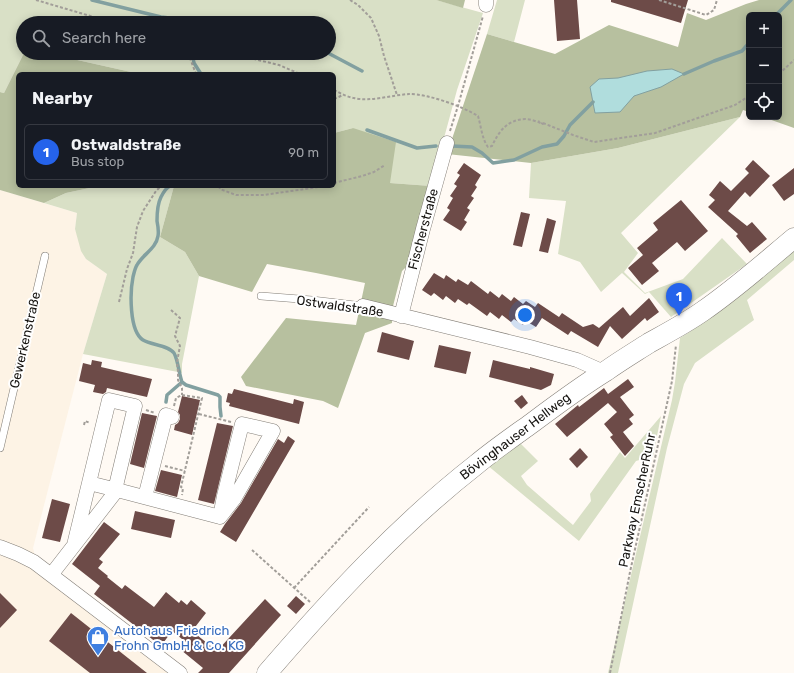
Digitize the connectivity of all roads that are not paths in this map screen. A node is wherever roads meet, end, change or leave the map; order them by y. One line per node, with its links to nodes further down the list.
1 (447, 143): 6 (street, Fischerstraße)
2 (794, 238): 7 (street, Bövinghauser Hellweg)
3 (45, 256): 9 (lane, Gewerkenstraße)
4 (261, 296): 5 (lane, Ostwaldstraße)
5 (363, 306): 6 (street, Ostwaldstraße)
6 (401, 316): 7 (street, Ostwaldstraße)
7 (604, 372): 18 (street, Bövinghauser Hellweg)
8 (169, 416): 12 (street)
9 (0, 448)
10 (89, 483): 11 (street); 11 (street); 15 (street)
11 (116, 490): 12 (street); 15 (street)
12 (145, 497): 13 (street)
13 (220, 517): 13 (street)
14 (0, 547): 16 (street)
15 (73, 548): 16 (street)
16 (52, 575): 17 (street)
17 (180, 673)
18 (267, 673)

